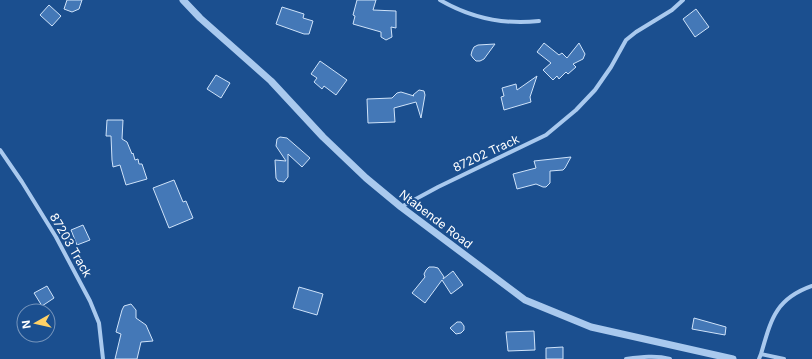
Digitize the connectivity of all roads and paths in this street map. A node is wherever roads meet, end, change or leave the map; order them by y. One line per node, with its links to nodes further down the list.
1 (183, 0): 6 (street, Ntabende Road)
2 (440, 0): 4 (street)
3 (682, 0): 6 (street, 87202 Track)
4 (539, 21)
5 (0, 150): 9 (street, 87203 Track)
6 (401, 207): 12 (street, Ntabende Road)
7 (812, 286): 8 (street)
8 (761, 354): 13 (street); 14 (street)
9 (103, 359)
10 (626, 359): 11 (street)
11 (670, 359)
12 (733, 359)
13 (759, 359)
14 (784, 359)

